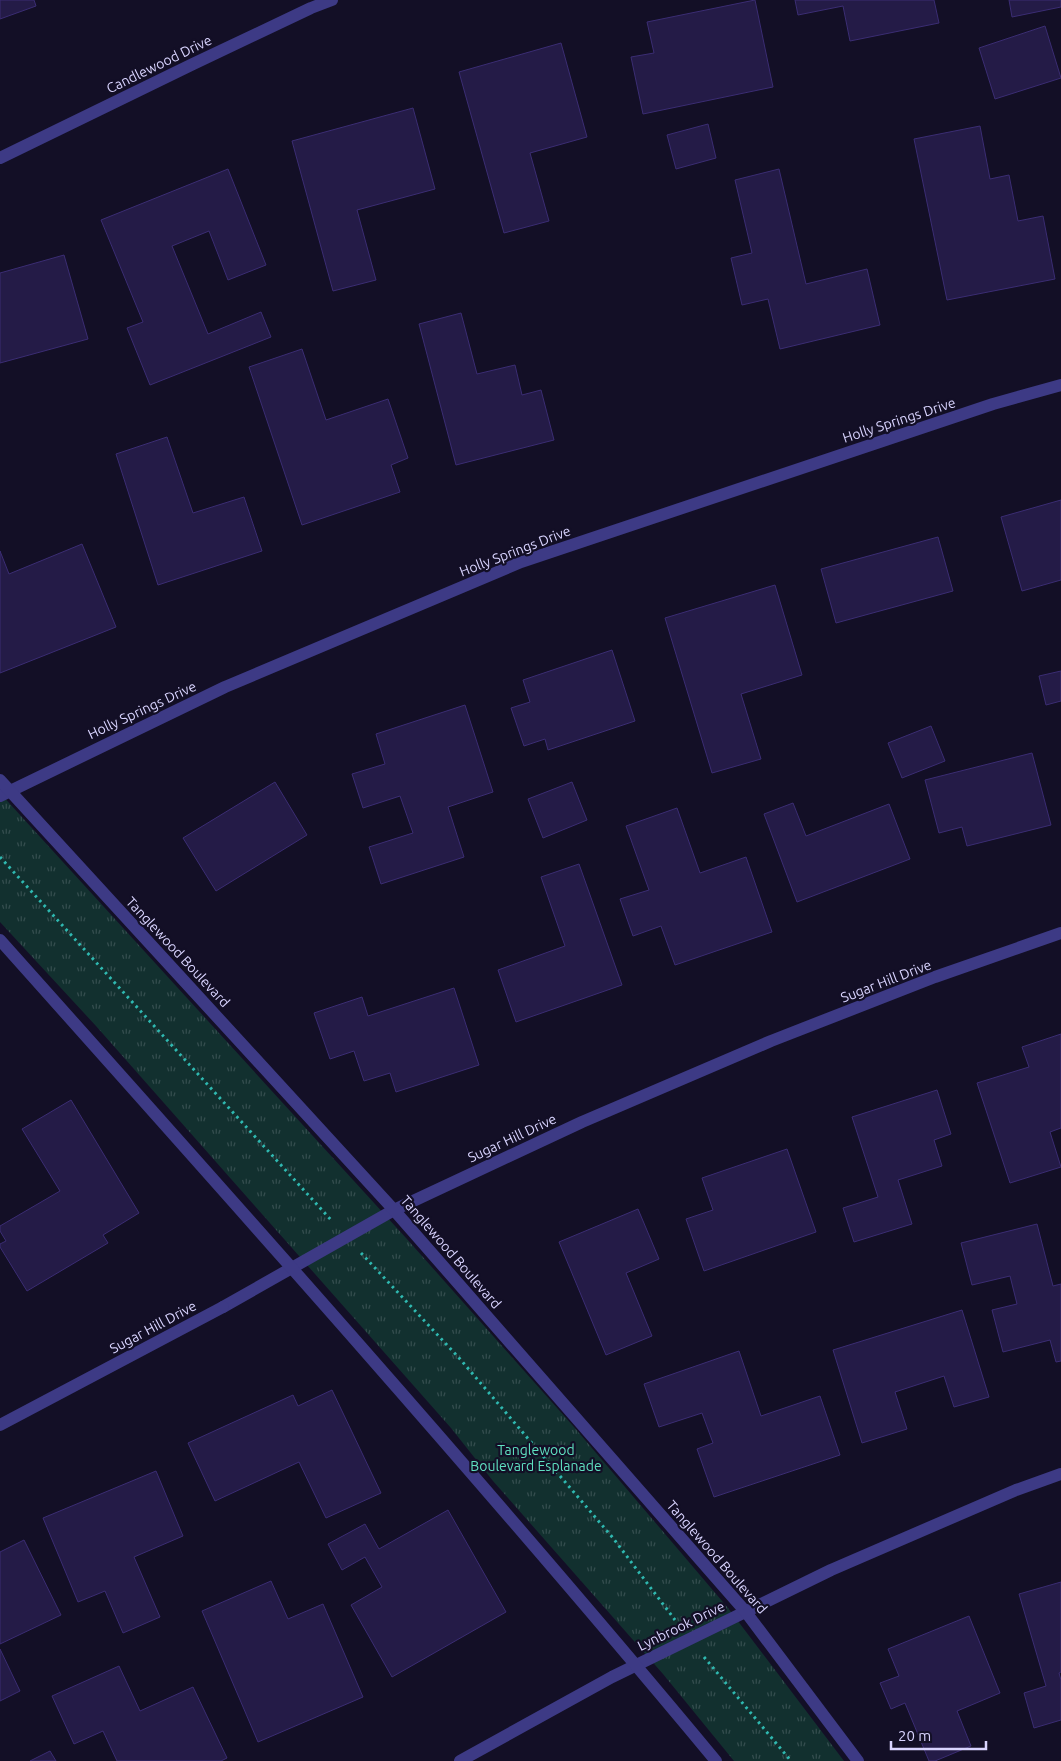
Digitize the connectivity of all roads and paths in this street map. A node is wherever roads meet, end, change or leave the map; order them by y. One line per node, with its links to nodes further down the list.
1 (332, 0): 2 (street, Candlewood Drive)
2 (0, 158)
3 (1061, 385): 5 (street, Holly Springs Drive)
4 (0, 780): 5 (street, Tanglewood Boulevard)
5 (5, 794): 9 (street, Tanglewood Boulevard)
6 (0, 858): 10 (path)
7 (1061, 933): 9 (street, Sugar Hill Drive)
8 (0, 940): 11 (street)
9 (394, 1210): 10 (street, Sugar Hill Drive); 14 (street, Tanglewood Boulevard)
10 (347, 1237): 11 (street, Sugar Hill Drive); 15 (path)
11 (293, 1268): 12 (street, Sugar Hill Drive); 16 (street)
12 (0, 1425)
13 (1061, 1474): 14 (street, Lynbrook Drive)
14 (745, 1611): 15 (street, Lynbrook Drive); 20 (street, Tanglewood Boulevard)
15 (689, 1638): 16 (street, Lynbrook Drive); 19 (path)
16 (636, 1665): 17 (street, Lynbrook Drive); 18 (street)
17 (460, 1761)
18 (716, 1761)
19 (791, 1761)
20 (858, 1761)

